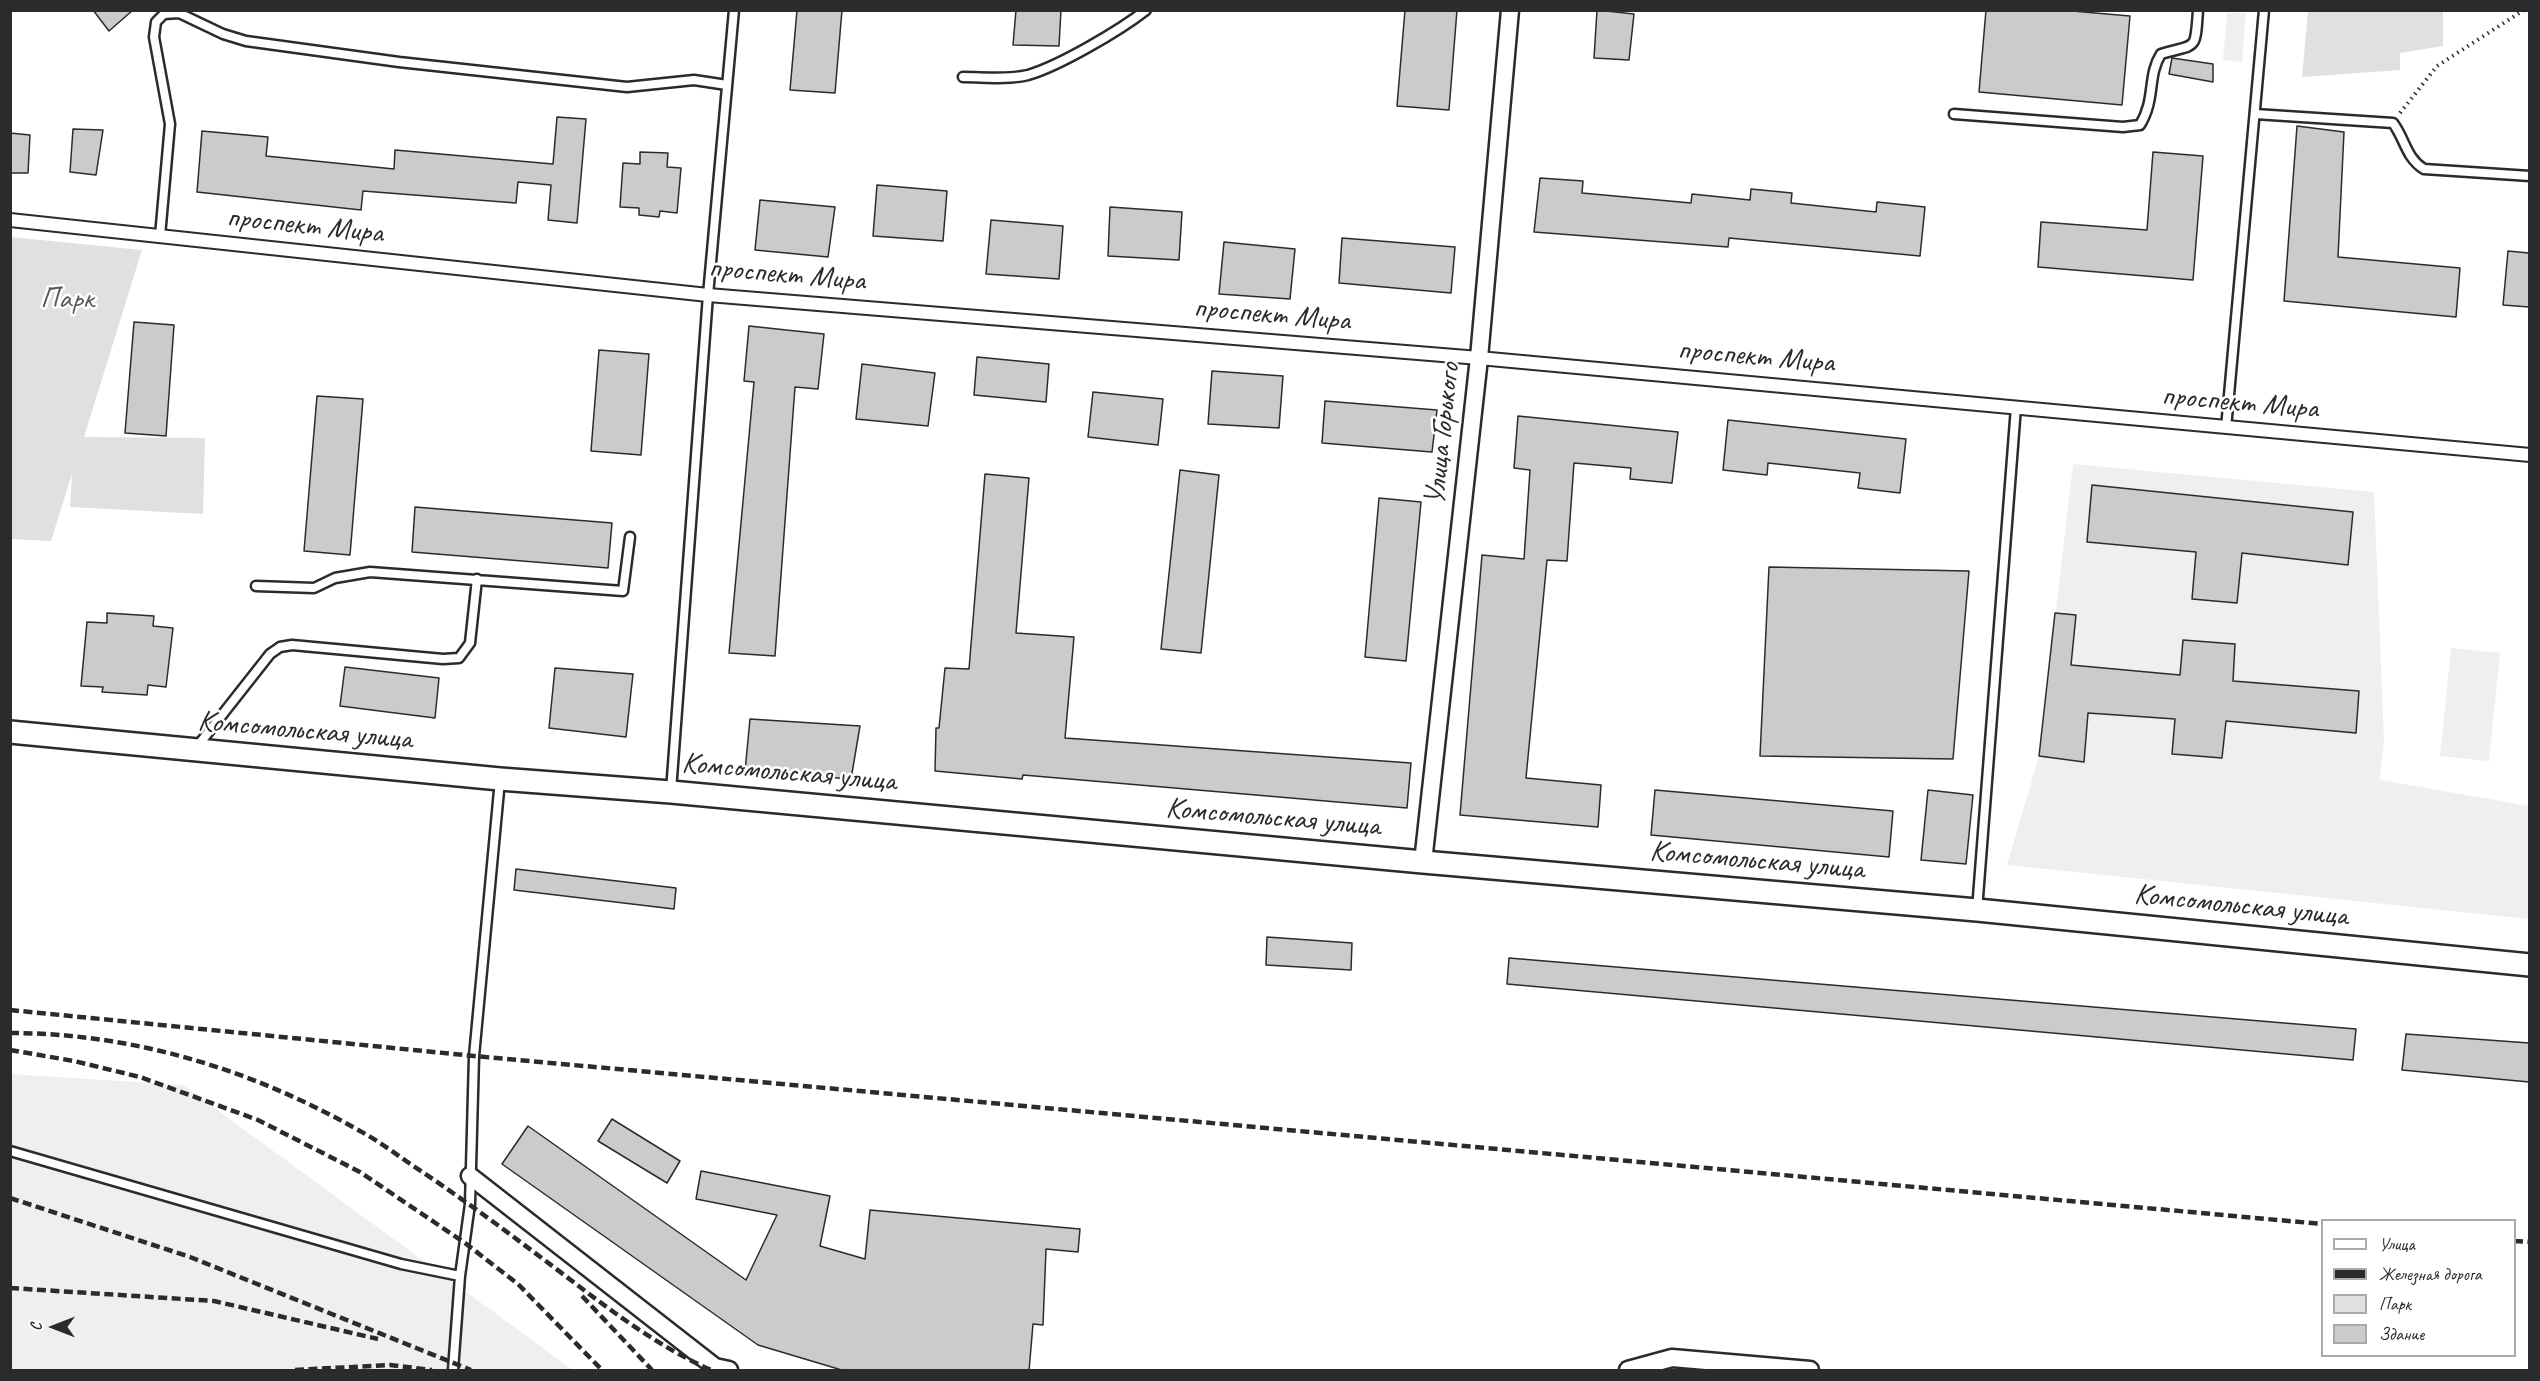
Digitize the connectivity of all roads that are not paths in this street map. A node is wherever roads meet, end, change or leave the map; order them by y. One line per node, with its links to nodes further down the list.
1 (734, 10): 7 (lane)
2 (1146, 10): 6 (lane)
3 (1509, 10): 14 (street, Улица Горького)
4 (2198, 10): 8 (lane)
5 (2264, 10): 9 (lane)
6 (963, 76)
7 (727, 85): 12 (lane); 13 (lane)
8 (1954, 114)
9 (2255, 114): 10 (lane); 16 (lane)
10 (2529, 176)
11 (10, 220): 12 (street, проспект Мира)
12 (160, 236): 13 (street, проспект Мира)
13 (708, 295): 14 (street, проспект Мира); 24 (lane)
14 (1479, 358): 15 (street, проспект Мира); 25 (street, Улица Горького)
15 (2016, 406): 16 (street, проспект Мира); 26 (lane)
16 (2226, 428): 17 (street, проспект Мира)
17 (2529, 455)
18 (630, 537): 19 (lane)
19 (477, 579): 20 (lane); 22 (lane)
20 (256, 586)
21 (10, 732): 22 (street, Комсомольская улица)
22 (194, 750): 23 (street, Комсомольская улица)
23 (500, 779): 24 (street, Комсомольская улица); 29 (lane)
24 (671, 792): 25 (street, Комсомольская улица)
25 (1423, 862): 26 (street, Комсомольская улица)
26 (1977, 910): 27 (street, Комсомольская улица)
27 (2529, 965)
28 (10, 1151): 30 (lane)
29 (470, 1176): 30 (lane); 32 (street)
30 (460, 1276): 31 (lane)
31 (453, 1371)
32 (729, 1371)
33 (1628, 1371): 34 (street)
34 (1810, 1371)

